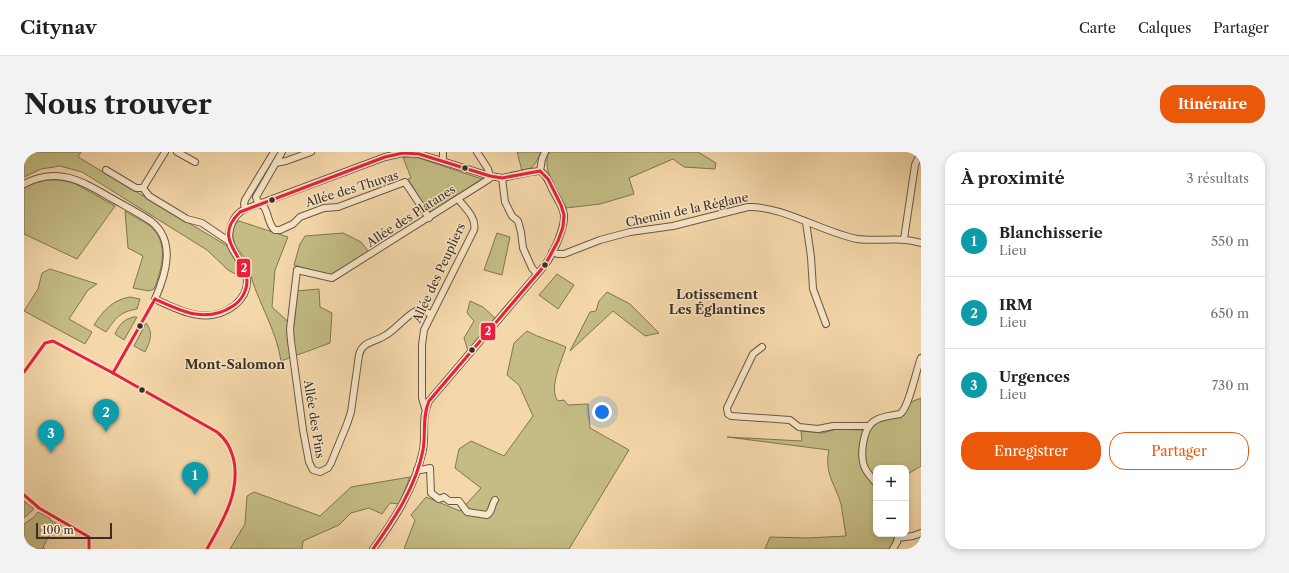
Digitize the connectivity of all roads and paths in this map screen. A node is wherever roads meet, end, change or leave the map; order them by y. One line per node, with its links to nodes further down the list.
1 (165, 152): 18 (street)
2 (177, 152): 11 (street)
3 (274, 152): 21 (street)
4 (282, 152): 12 (street)
5 (311, 152): 12 (street)
6 (443, 152): 10 (street)
7 (477, 152): 15 (street)
8 (545, 152): 14 (street)
9 (921, 152): 24 (street)
10 (443, 161): 15 (street); 20 (street)
11 (195, 162)
12 (276, 163): 20 (street)
13 (106, 170): 18 (street)
14 (540, 171): 16 (street); 27 (street)
15 (490, 176): 16 (street); 19 (street, Allée des Platanes)
16 (502, 178): 28 (street)
17 (24, 184): 25 (street)
18 (143, 188): 25 (street)
19 (458, 199): 22 (street, Allée des Platanes); 29 (street, Allée des Peupliers)
20 (260, 204): 21 (street); 22 (street, Allée des Thuyas)
21 (245, 209): 25 (street)
22 (429, 218): 33 (street, Allée des Platanes)
23 (806, 222): 24 (street, Chemin de la Réglane); 27 (street, Chemin de la Réglane); 30 (street)
24 (904, 239): 26 (street, Chemin de la Réglane)
25 (230, 242)
26 (921, 243)
27 (552, 252): 28 (street)
28 (537, 274): 34 (street)
29 (431, 314): 33 (street, Allée des Pins); 34 (street, Allée des Peupliers)
30 (826, 324)
31 (762, 347): 35 (street)
32 (921, 358): 35 (street)
33 (294, 362)
34 (425, 408): 36 (street, Allée des Peupliers)
35 (868, 426): 37 (street)
36 (417, 470): 38 (street); 42 (street, Allée des Peupliers)
37 (873, 480)
38 (495, 500)
39 (921, 533): 40 (street)
40 (909, 536)
41 (898, 537): 43 (street)
42 (374, 549)
43 (893, 549)

